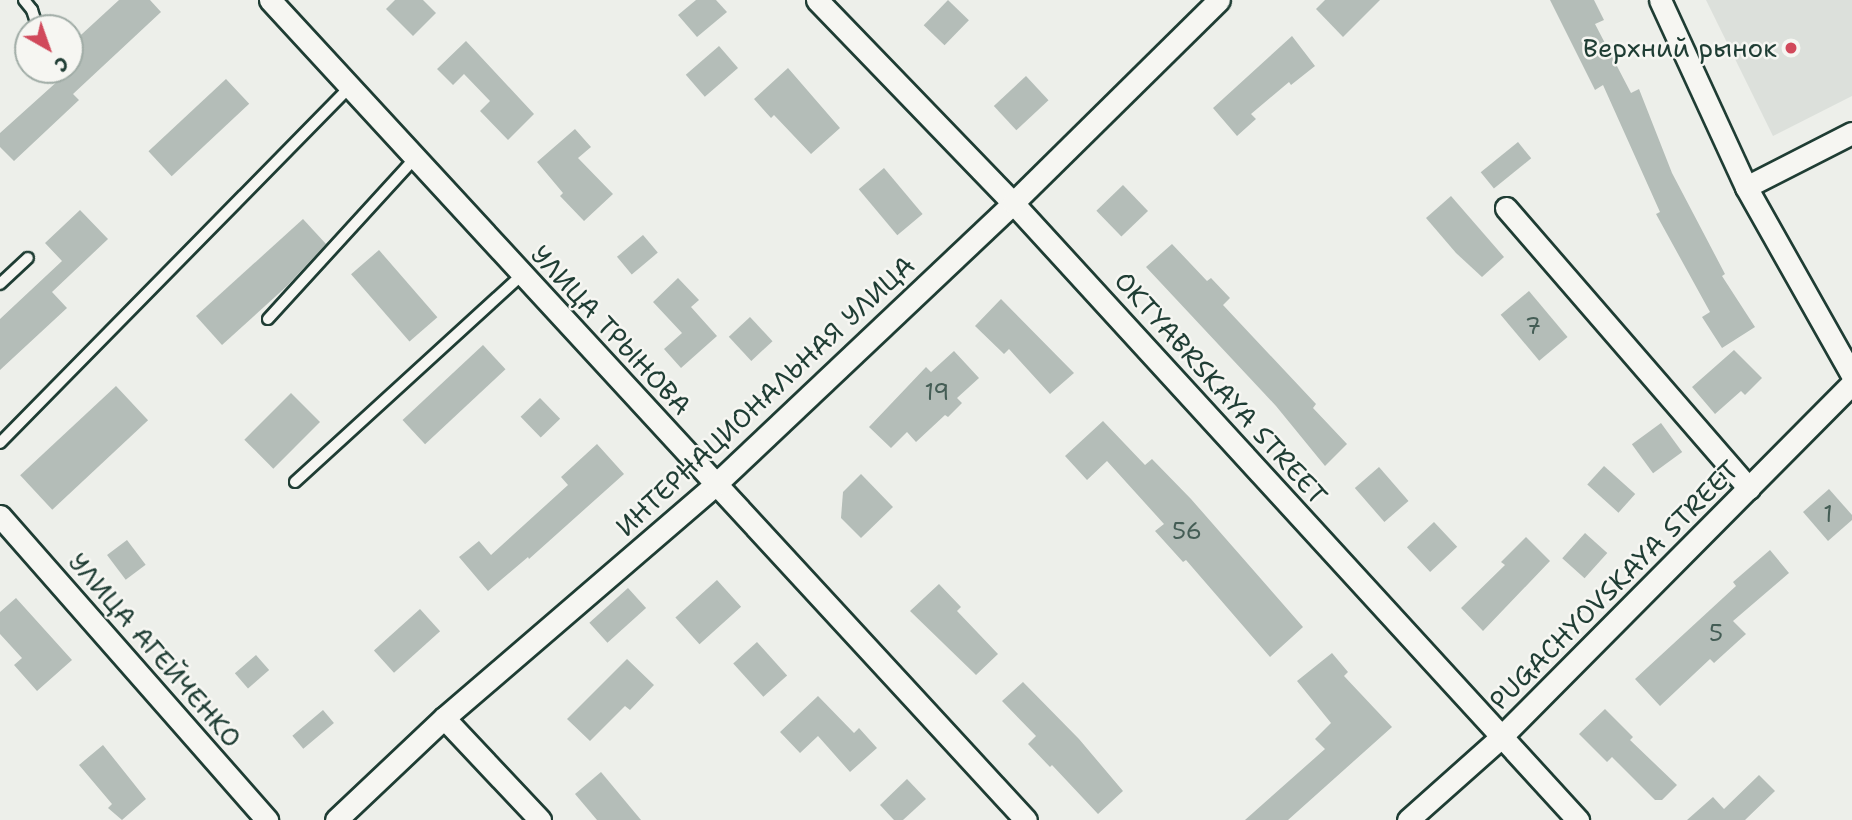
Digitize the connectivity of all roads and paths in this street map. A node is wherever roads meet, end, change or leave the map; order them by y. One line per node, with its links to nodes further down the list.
1 (270, 0): 5 (street, УЛИЦА ТРЫНОВА)
2 (817, 0): 9 (street, OKTYABRSKAYA STREET)
3 (1219, 0): 9 (street, ИНТЕРНАЦИОНАЛЬНАЯ УЛИЦА)
4 (1660, 0): 8 (street)
5 (350, 87): 7 (street, УЛИЦА ТРЫНОВА); 17 (lane)
6 (1852, 133): 8 (street)
7 (415, 158): 12 (street, УЛИЦА ТРЫНОВА); 14 (lane)
8 (1746, 187): 15 (street)
9 (1013, 203): 19 (street, ИНТЕРНАЦИОНАЛЬНАЯ УЛИЦА); 23 (street, OKTYABRSKAYA STREET)
10 (1506, 208): 20 (street)
11 (28, 258): 13 (lane)
12 (522, 275): 18 (lane); 19 (street, УЛИЦА ТРЫНОВА)
13 (0, 285)
14 (268, 319)
15 (1852, 375)
16 (1852, 383): 20 (street, PUGACHYOVSKAYA STREET)
17 (0, 443)
18 (295, 482)
19 (715, 485): 22 (street, ИНТЕРНАЦИОНАЛЬНАЯ УЛИЦА); 27 (street, УЛИЦА ТРЫНОВА)
20 (1749, 489): 23 (street, PUGACHYOVSKAYA STREET)
21 (0, 516): 24 (street, УЛИЦА АГЕЙЧЕНКО)
22 (444, 718): 25 (street, ИНТЕРНАЦИОНАЛЬНАЯ УЛИЦА); 26 (street)
23 (1501, 737): 28 (street, PUGACHYOVSKAYA STREET); 29 (street, OKTYABRSKAYA STREET)
24 (267, 820)
25 (336, 820)
26 (540, 820)
27 (1026, 820)
28 (1408, 820)
29 (1578, 820)

